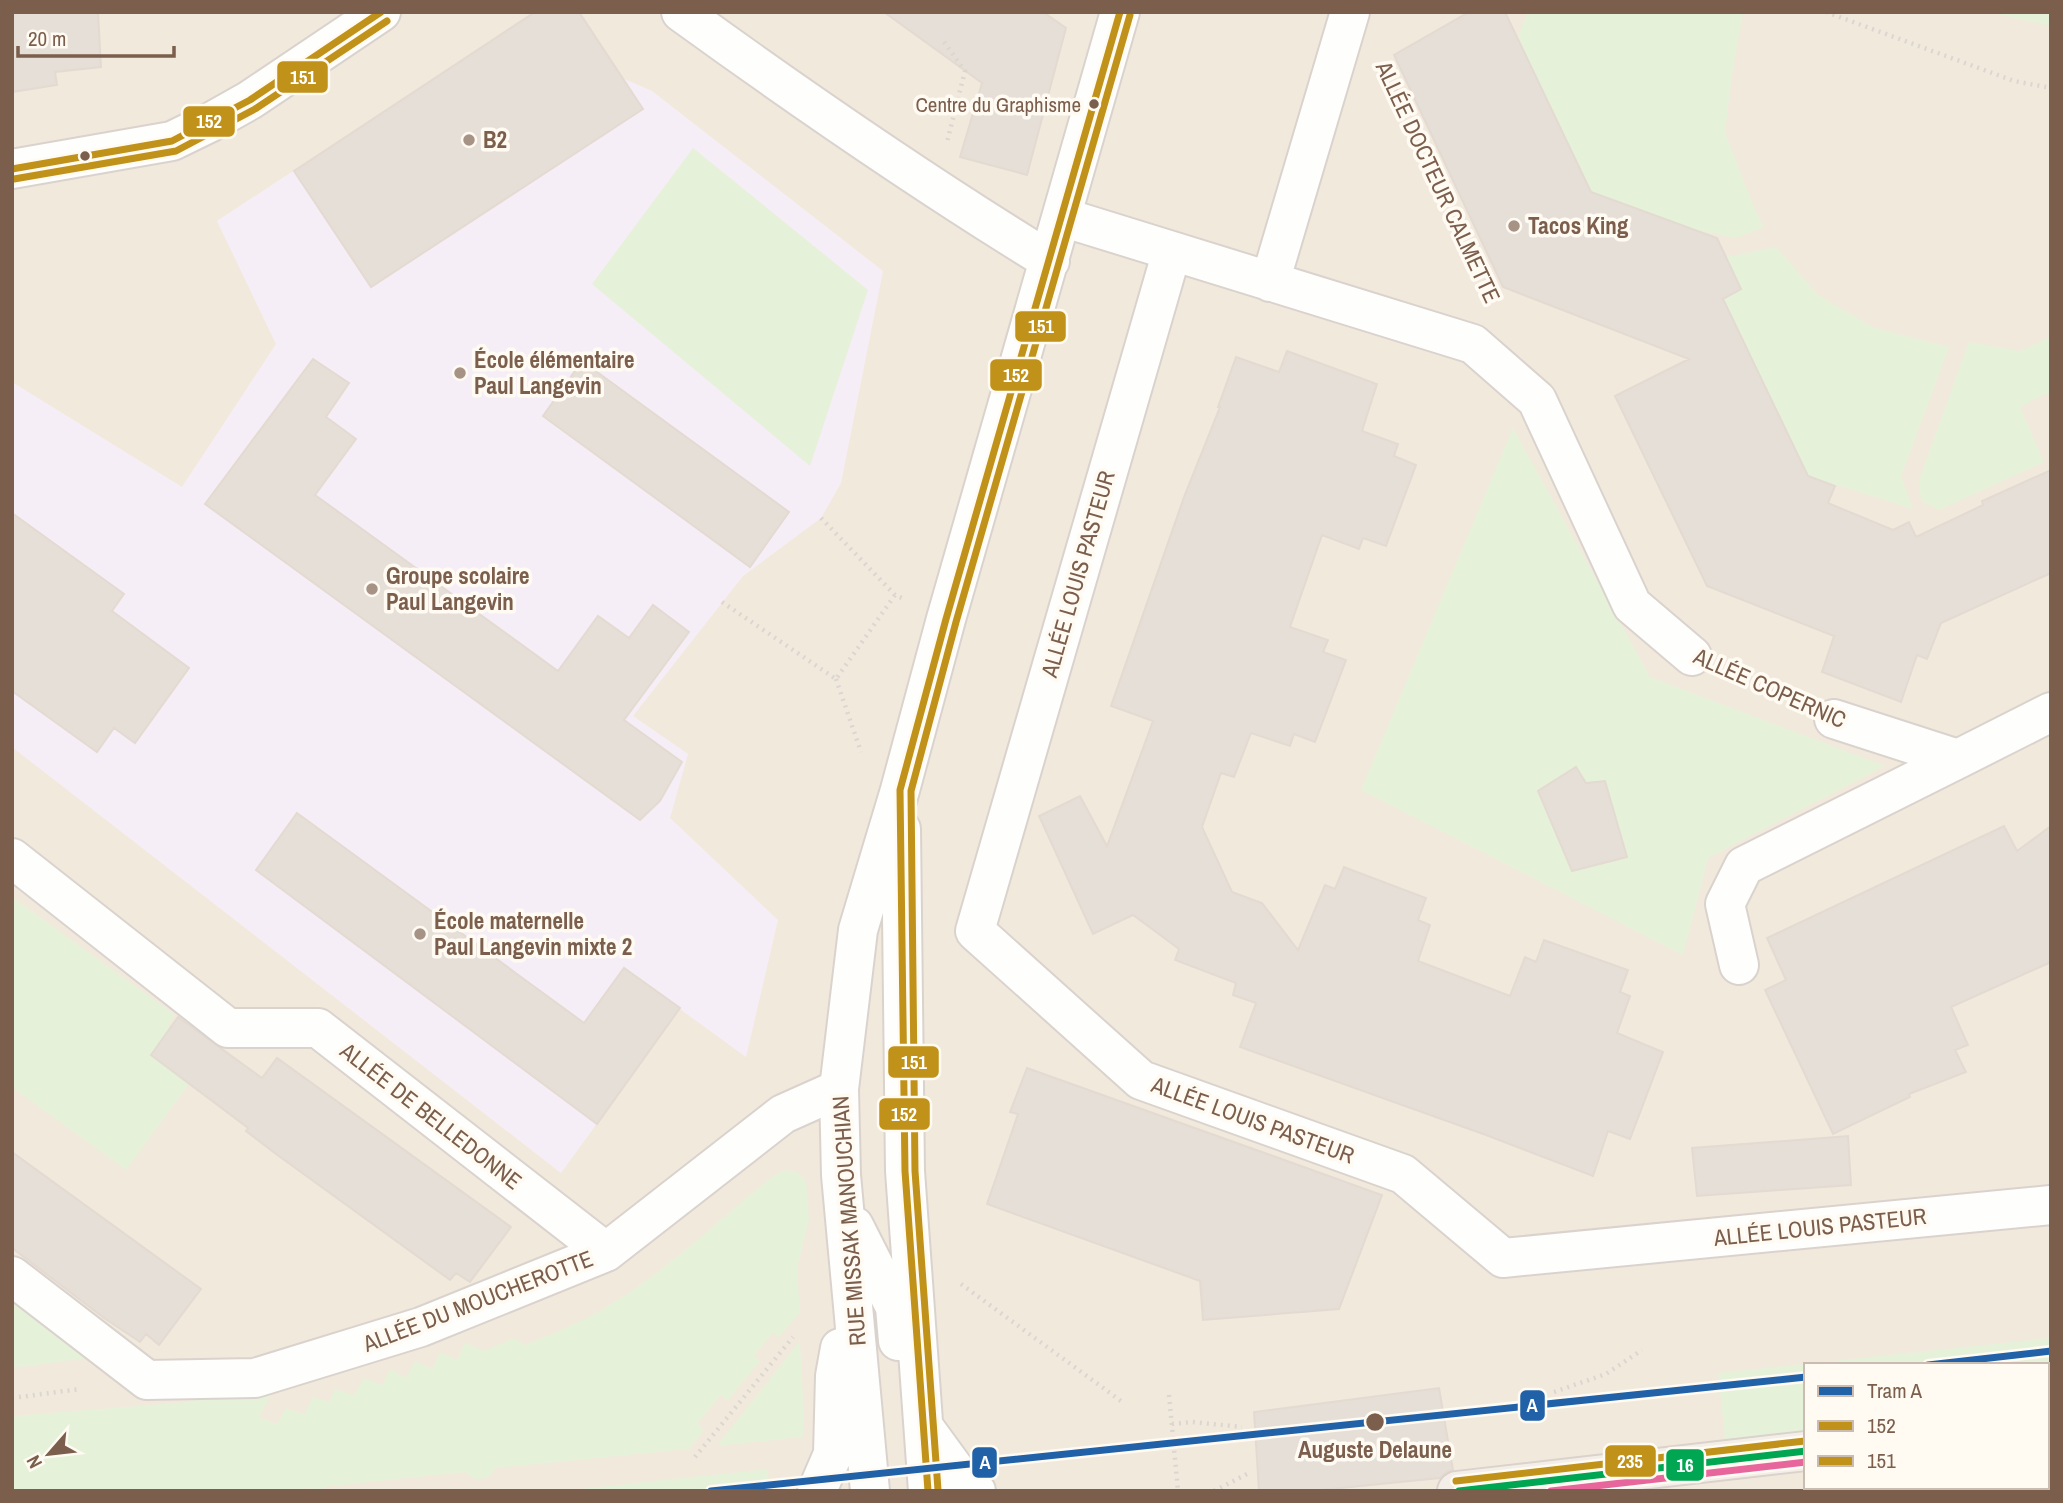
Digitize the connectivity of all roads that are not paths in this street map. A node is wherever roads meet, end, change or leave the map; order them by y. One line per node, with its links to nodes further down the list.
1 (381, 12): 5 (street)
2 (681, 12): 8 (street)
3 (1120, 12): 6 (street, RUE MISSAK MANOUCHIAN)
4 (1350, 12): 9 (street)
5 (12, 169)
6 (1062, 217): 7 (street); 8 (street, RUE MISSAK MANOUCHIAN)
7 (1172, 251): 9 (street); 19 (street, ALLÉE LOUIS PASTEUR)
8 (1050, 261): 14 (street, RUE MISSAK MANOUCHIAN)
9 (1270, 282): 10 (street, ALLÉE COPERNIC)
10 (1692, 656)
11 (2051, 712): 13 (street)
12 (1834, 719): 13 (street, ALLÉE COPERNIC)
13 (1958, 759): 16 (street)
14 (900, 790): 17 (street, RUE MISSAK MANOUCHIAN); 23 (street, RUE MISSAK MANOUCHIAN)
15 (12, 859): 20 (street, ALLÉE DE BELLEDONNE)
16 (1739, 965)
17 (839, 1089): 18 (street, RUE MISSAK MANOUCHIAN); 20 (street)
18 (843, 1205): 22 (street, RUE MISSAK MANOUCHIAN); 28 (street)
19 (2051, 1205)
20 (610, 1249): 21 (street, ALLÉE DU MOUCHEROTTE)
21 (12, 1276)
22 (850, 1277): 26 (street); 27 (street, RUE MISSAK MANOUCHIAN)
23 (926, 1430): 29 (street, RUE MISSAK MANOUCHIAN); 30 (street)
24 (1804, 1451): 31 (main road)
25 (1940, 1489): 32 (main road)
26 (817, 1491)
27 (870, 1491)
28 (908, 1491)
29 (929, 1491)
30 (976, 1491)
31 (1457, 1491)
32 (1923, 1491)

